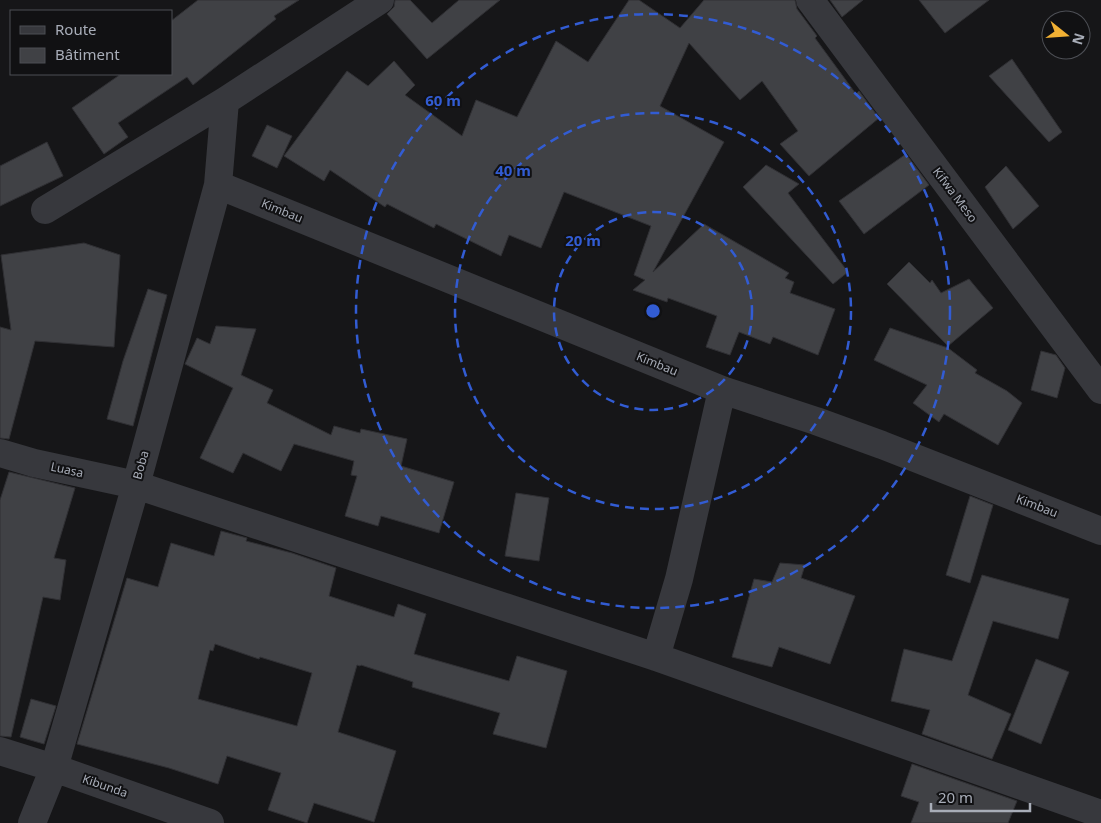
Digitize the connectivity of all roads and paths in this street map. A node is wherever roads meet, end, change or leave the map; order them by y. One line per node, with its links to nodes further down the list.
1 (380, 0): 3 (street)
2 (810, 0): 7 (street, Kifwa Meso)
3 (225, 101): 4 (street, Boba); 5 (street)
4 (218, 185): 6 (street, Kimbau); 9 (street, Boba)
5 (45, 210)
6 (722, 390): 10 (street, Kimbau); 11 (street)
7 (1101, 390)
8 (0, 453): 9 (street, Luasa)
9 (136, 485): 11 (street, Luasa); 13 (street, Boba)
10 (1101, 531)
11 (656, 657): 14 (street, Luasa)
12 (0, 751): 13 (street, Kibunda)
13 (54, 768): 15 (street, Boba); 16 (street, Kibunda)
14 (1101, 814)
15 (32, 823)
16 (210, 823)

